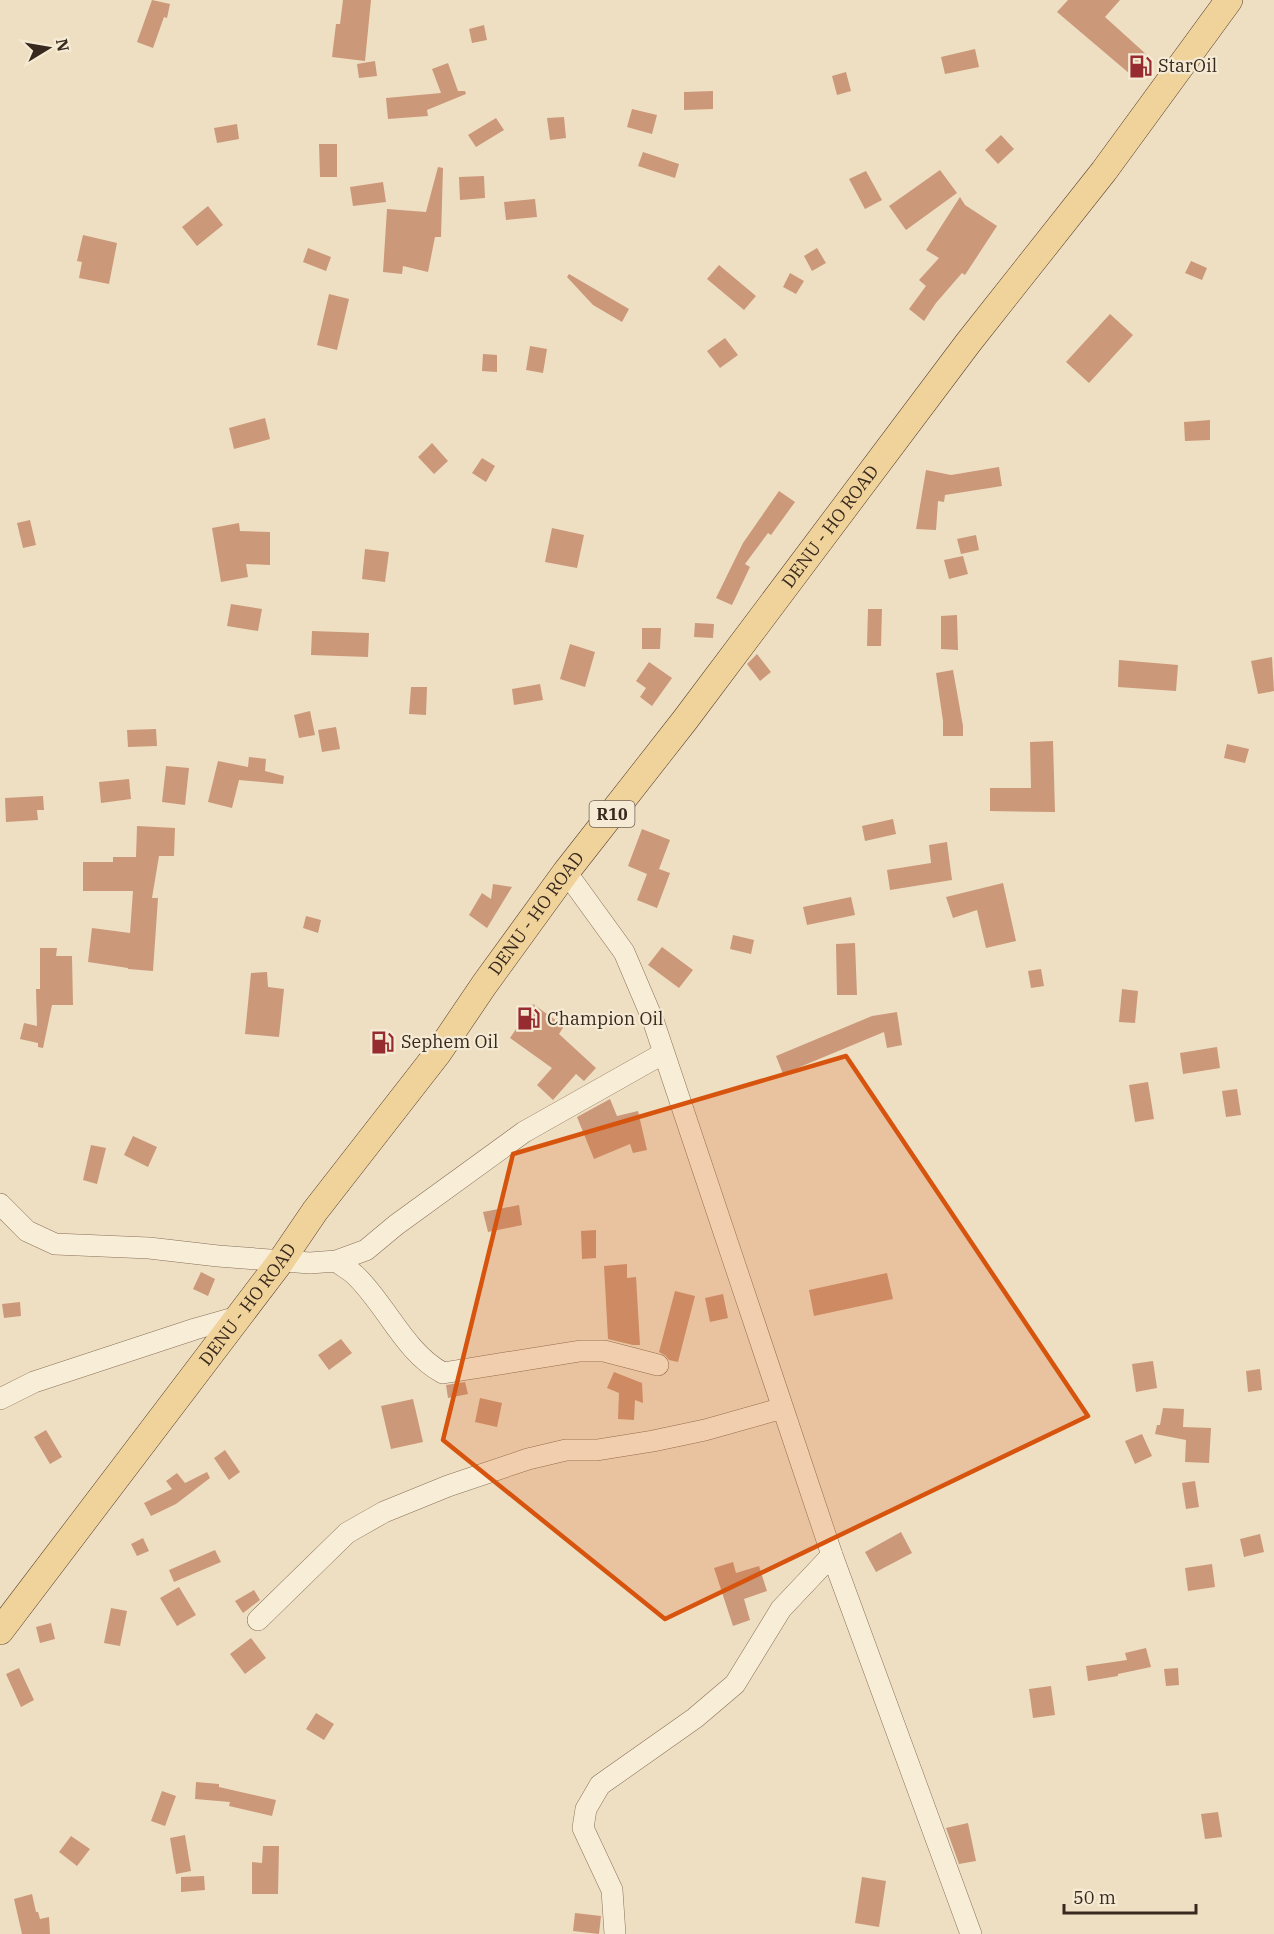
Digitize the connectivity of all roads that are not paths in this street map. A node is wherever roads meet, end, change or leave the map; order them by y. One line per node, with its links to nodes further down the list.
1 (1228, 0): 2 (main road, DENU - HO ROAD / R10)
2 (566, 872): 3 (street); 5 (main road, DENU - HO ROAD / R10)
3 (664, 1053): 6 (street); 10 (street)
4 (0, 1204): 5 (street)
5 (281, 1261): 6 (street); 7 (main road, DENU - HO ROAD / R10)
6 (336, 1262): 8 (street)
7 (237, 1317): 9 (street); 13 (main road, DENU - HO ROAD / R10)
8 (658, 1365)
9 (0, 1399)
10 (783, 1408): 11 (street); 12 (street)
11 (832, 1555): 14 (street); 15 (street)
12 (258, 1620)
13 (0, 1631)
14 (615, 1934)
15 (971, 1934)

